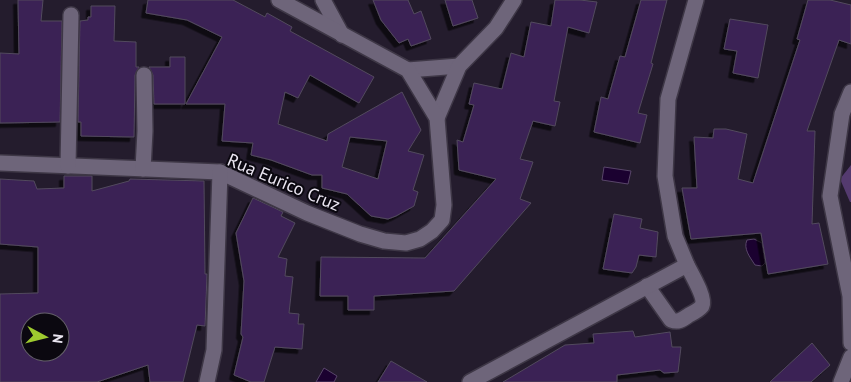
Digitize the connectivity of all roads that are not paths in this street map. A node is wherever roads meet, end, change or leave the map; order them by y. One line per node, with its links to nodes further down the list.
1 (324, 0): 6 (street)
2 (514, 0): 7 (street)
3 (696, 0): 16 (street)
4 (286, 2): 6 (street)
5 (71, 15): 13 (street)
6 (342, 34): 8 (street)
7 (459, 66): 8 (street); 11 (street)
8 (408, 70): 11 (street)
9 (144, 75): 14 (street)
10 (851, 92): 18 (street)
11 (437, 118): 15 (street, Rua Eurico Cruz)
12 (0, 163): 13 (street, Rua Eurico Cruz)
13 (68, 166): 14 (street, Rua Eurico Cruz)
14 (143, 169): 15 (street, Rua Eurico Cruz)
15 (220, 172): 20 (street)
16 (687, 265): 17 (street); 17 (street)
17 (647, 286): 21 (street)
18 (851, 343)
19 (851, 357): 22 (street)
20 (208, 382)
21 (470, 382)
22 (841, 382)

